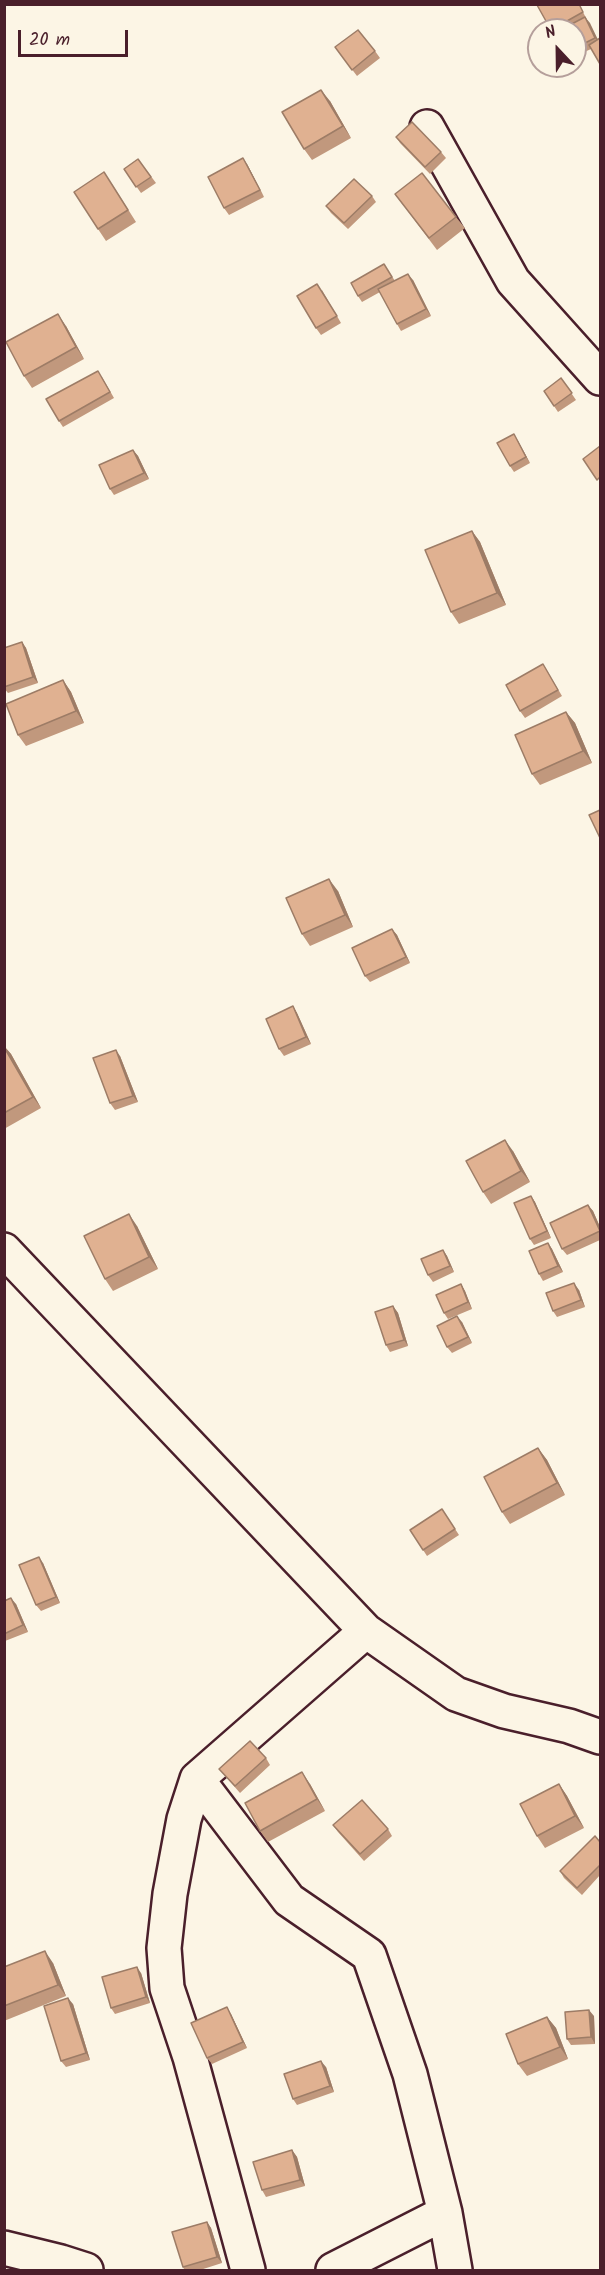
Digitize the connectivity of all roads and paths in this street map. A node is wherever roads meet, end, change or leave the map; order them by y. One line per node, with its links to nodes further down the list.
1 (427, 127): 2 (street)
2 (600, 378)
3 (4, 1250): 4 (street)
4 (366, 1631): 5 (street); 6 (street)
5 (600, 1737)
6 (197, 1779): 7 (street); 10 (street)
7 (445, 2213): 11 (street); 12 (street)
8 (4, 2248): 9 (street)
9 (86, 2271)
10 (248, 2271)
11 (333, 2271)
12 (455, 2271)

